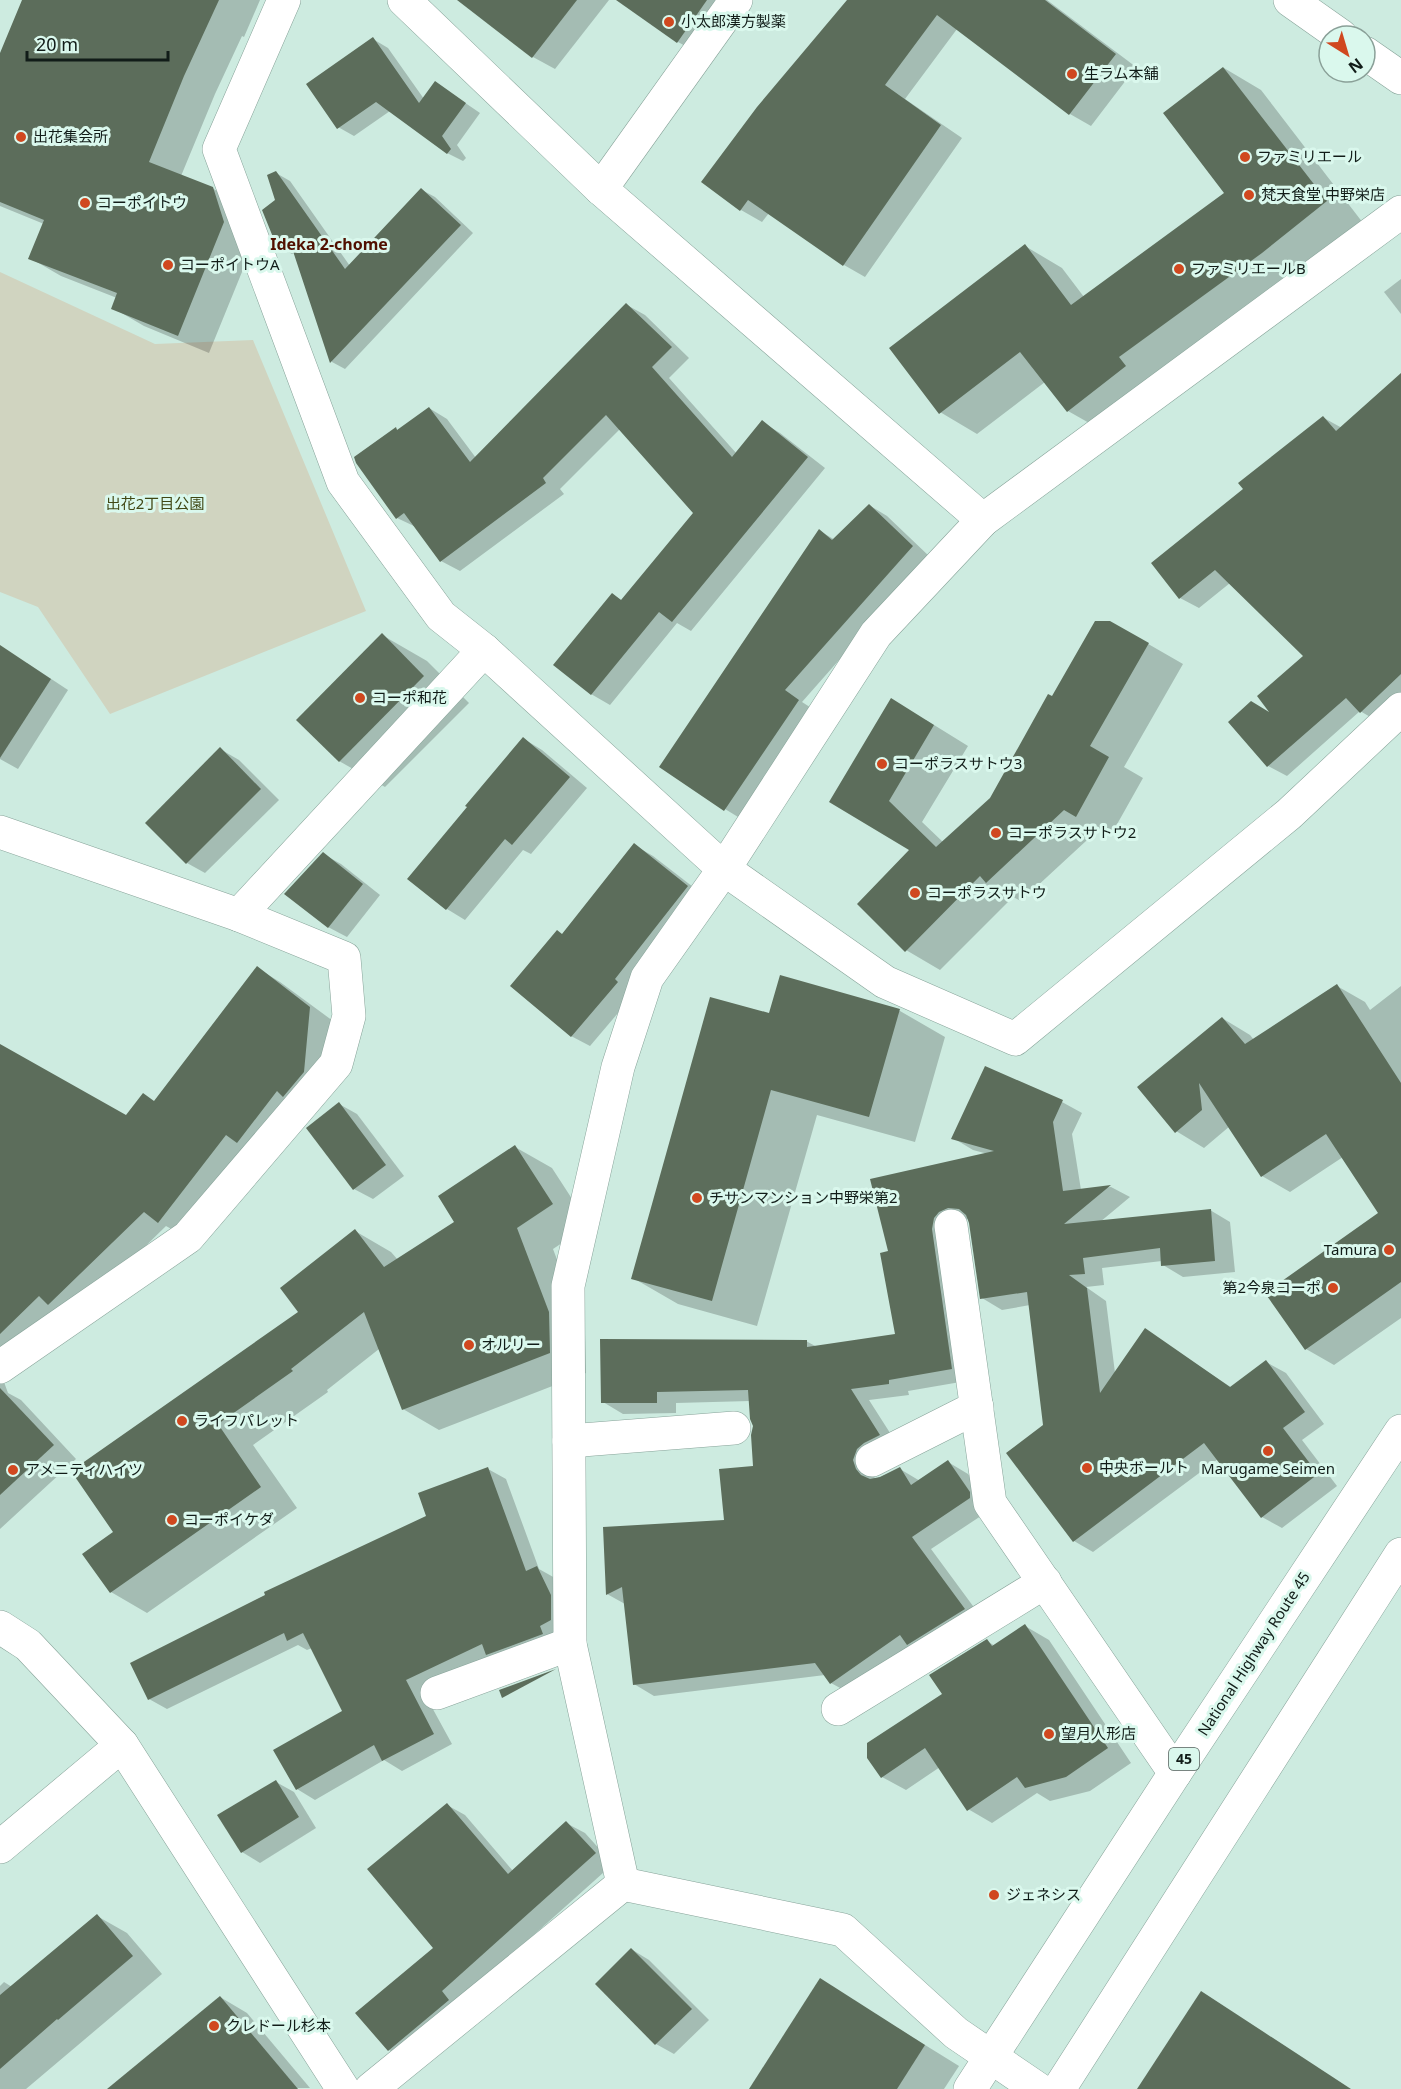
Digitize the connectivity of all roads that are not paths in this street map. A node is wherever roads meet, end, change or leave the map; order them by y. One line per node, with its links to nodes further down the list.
1 (285, 0): 11 (main road)
2 (404, 0): 8 (main road)
3 (736, 0): 8 (main road)
4 (1290, 0): 5 (main road)
5 (1324, 24)
6 (1377, 61): 7 (main road)
7 (1401, 78)
8 (601, 189): 10 (main road)
9 (1401, 212): 10 (main road)
10 (983, 520): 14 (main road)
11 (484, 650): 14 (main road); 15 (main road)
12 (1401, 709): 14 (main road)
13 (0, 832): 15 (main road)
14 (724, 869): 21 (main road)
15 (239, 915): 17 (main road)
16 (951, 1226): 18 (main road)
17 (0, 1367)
18 (977, 1407): 22 (main road); 24 (main road)
19 (734, 1428): 21 (main road)
20 (1401, 1431): 30 (main road, National Highway Route 45 / 45)
21 (569, 1442): 26 (main road)
22 (872, 1460)
23 (1401, 1554): 38 (main road)
24 (1045, 1582): 28 (main road); 30 (main road)
25 (0, 1627): 29 (main road)
26 (570, 1644): 27 (main road); 32 (main road)
27 (436, 1693)
28 (838, 1709)
29 (122, 1745): 31 (main road); 34 (main road)
30 (1175, 1773): 33 (main road, National Highway Route 45 / 45)
31 (0, 1847)
32 (623, 1884): 33 (main road); 35 (main road)
33 (991, 2056): 36 (main road, National Highway Route 45 / 45); 37 (main road)
34 (343, 2089)
35 (371, 2089)
36 (970, 2089)
37 (1038, 2089)
38 (1059, 2089)

